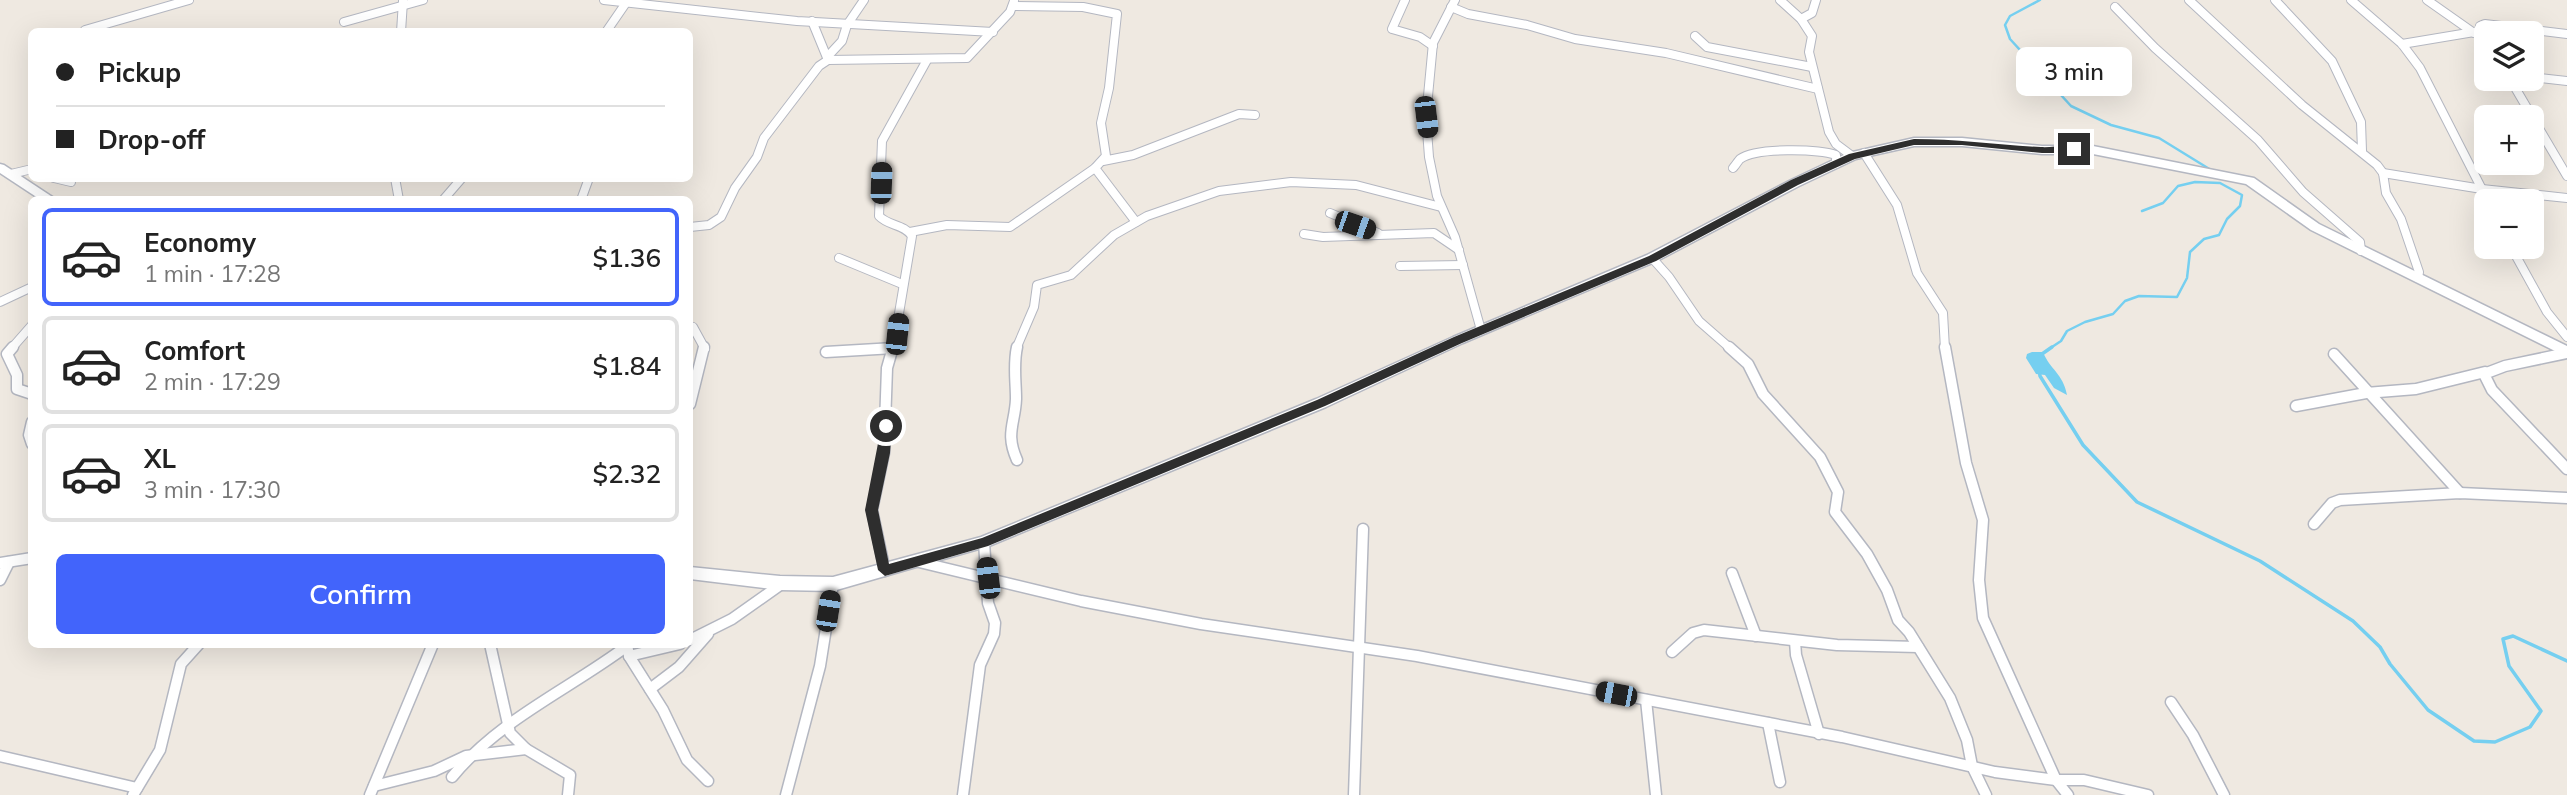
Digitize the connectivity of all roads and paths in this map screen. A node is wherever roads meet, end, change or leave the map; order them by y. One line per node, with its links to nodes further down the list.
1 (189, 0): 24 (street)
2 (423, 0): 12 (street)
3 (604, 0): 13 (street)
4 (864, 0): 21 (street)
5 (1405, 0): 33 (street)
6 (1816, 0): 18 (street)
7 (2189, 0): 43 (street)
8 (2275, 0): 43 (street)
9 (2351, 0): 32 (street)
10 (2427, 0): 17 (street)
11 (1782, 1): 18 (street)
12 (403, 2): 20 (street); 25 (street)
13 (628, 2): 19 (street); 26 (street)
14 (1014, 3): 28 (street); 46 (street)
15 (1453, 3): 33 (street); 39 (street)
16 (2115, 7): 70 (street)
17 (2450, 16): 22 (street); 23 (street)
18 (1801, 19): 36 (street)
19 (812, 21): 21 (street); 34 (street)
20 (344, 22)
21 (847, 25): 28 (street); 34 (street)
22 (2474, 27)
23 (2474, 27)
24 (92, 28)
25 (401, 28)
26 (609, 28)
27 (2474, 31): 32 (street)
28 (993, 32): 35 (street)
29 (2544, 33): 30 (street)
30 (2566, 34)
31 (1695, 36): 36 (street)
32 (2402, 44): 57 (street)
33 (1433, 46): 62 (street)
34 (828, 60): 35 (street); 65 (street)
35 (926, 60): 66 (street)
36 (1812, 67): 39 (street)
37 (2544, 79): 38 (street)
38 (2567, 81)
39 (1818, 89): 42 (street)
40 (2517, 91): 53 (street)
41 (1255, 115): 46 (street)
42 (1829, 132): 44 (street); 45 (street)
43 (2362, 150): 52 (street)
44 (1828, 151): 47 (street); 49 (street)
45 (1858, 154): 47 (street); 70 (street); 134 (street)
46 (1103, 161): 48 (street)
47 (1836, 164): 72 (street)
48 (1095, 168): 64 (street); 66 (street)
49 (1732, 168)
50 (28, 169): 51 (street)
51 (6, 171): 58 (street)
52 (2383, 173): 57 (street); 76 (street)
53 (2567, 176)
54 (68, 182): 56 (street)
55 (459, 182): 59 (street)
56 (71, 183)
57 (2482, 189)
58 (45, 196)
59 (446, 196)
60 (2544, 196): 61 (street)
61 (2567, 198)
62 (1441, 207): 64 (street); 69 (street)
63 (1330, 213): 68 (street)
64 (1136, 222): 95 (street)
65 (693, 227)
66 (909, 232): 77 (street)
67 (1304, 234): 68 (street)
68 (1381, 234): 69 (street)
69 (1459, 250): 74 (street)
70 (2361, 251): 76 (street)
71 (839, 258): 77 (street)
72 (1653, 258): 82 (street); 116 (street)
73 (2518, 259): 83 (street)
74 (1464, 265): 75 (street); 82 (street)
75 (1400, 266)
76 (2418, 278): 88 (street)
77 (902, 284): 85 (street)
78 (28, 289): 79 (street)
79 (0, 302)
80 (693, 327): 93 (street)
81 (28, 329): 84 (street)
82 (1480, 330): 101 (street)
83 (2567, 337)
84 (18, 340): 86 (street); 91 (street)
85 (894, 348): 87 (street); 105 (street)
86 (0, 350)
87 (826, 352)
88 (2567, 352): 90 (street)
89 (2334, 354): 92 (street)
90 (2484, 372): 92 (street); 96 (street)
91 (28, 393)
92 (2366, 393): 94 (street); 97 (street)
93 (693, 394)
94 (2296, 407)
95 (1017, 460)
96 (2567, 469)
97 (2460, 494): 98 (street); 99 (street)
98 (2567, 498)
99 (2314, 524)
100 (1363, 530): 121 (street)
101 (984, 542): 103 (street); 108 (street)
102 (28, 559): 104 (street)
103 (915, 561): 105 (street); 108 (street)
104 (5, 563): 109 (street)
105 (885, 570): 111 (street)
106 (693, 573): 110 (street)
107 (1732, 573): 113 (street)
108 (988, 578): 121 (street); 141 (street)
109 (0, 580)
110 (783, 583): 111 (street); 112 (street)
111 (833, 584): 140 (street)
112 (712, 630): 114 (street); 123 (street)
113 (1756, 636): 115 (street); 122 (street)
114 (693, 639)
115 (1795, 641): 116 (street); 128 (street)
116 (1918, 647): 132 (street)
117 (195, 648): 138 (street)
118 (431, 648): 137 (street)
119 (491, 648): 127 (street)
120 (628, 649): 123 (street); 127 (street)
121 (1359, 649): 124 (street); 142 (street)
122 (1672, 652)
123 (650, 689): 135 (street)
124 (1646, 700): 126 (street); 143 (street)
125 (2171, 702): 147 (street)
126 (1768, 723): 128 (street); 136 (street)
127 (506, 724): 129 (street); 131 (street)
128 (1819, 734): 132 (street)
129 (526, 749): 131 (street); 139 (street)
130 (0, 756): 138 (street)
131 (466, 756): 133 (street); 137 (street)
132 (1972, 766): 134 (street); 144 (street)
133 (452, 777)
134 (2056, 780): 145 (street); 146 (street)
135 (708, 781)
136 (1780, 782)
137 (372, 791)
138 (135, 792)
139 (568, 795)
140 (786, 795)
141 (963, 795)
142 (1354, 795)
143 (1656, 795)
144 (1986, 795)
145 (2068, 795)
146 (2148, 795)
147 (2224, 795)

